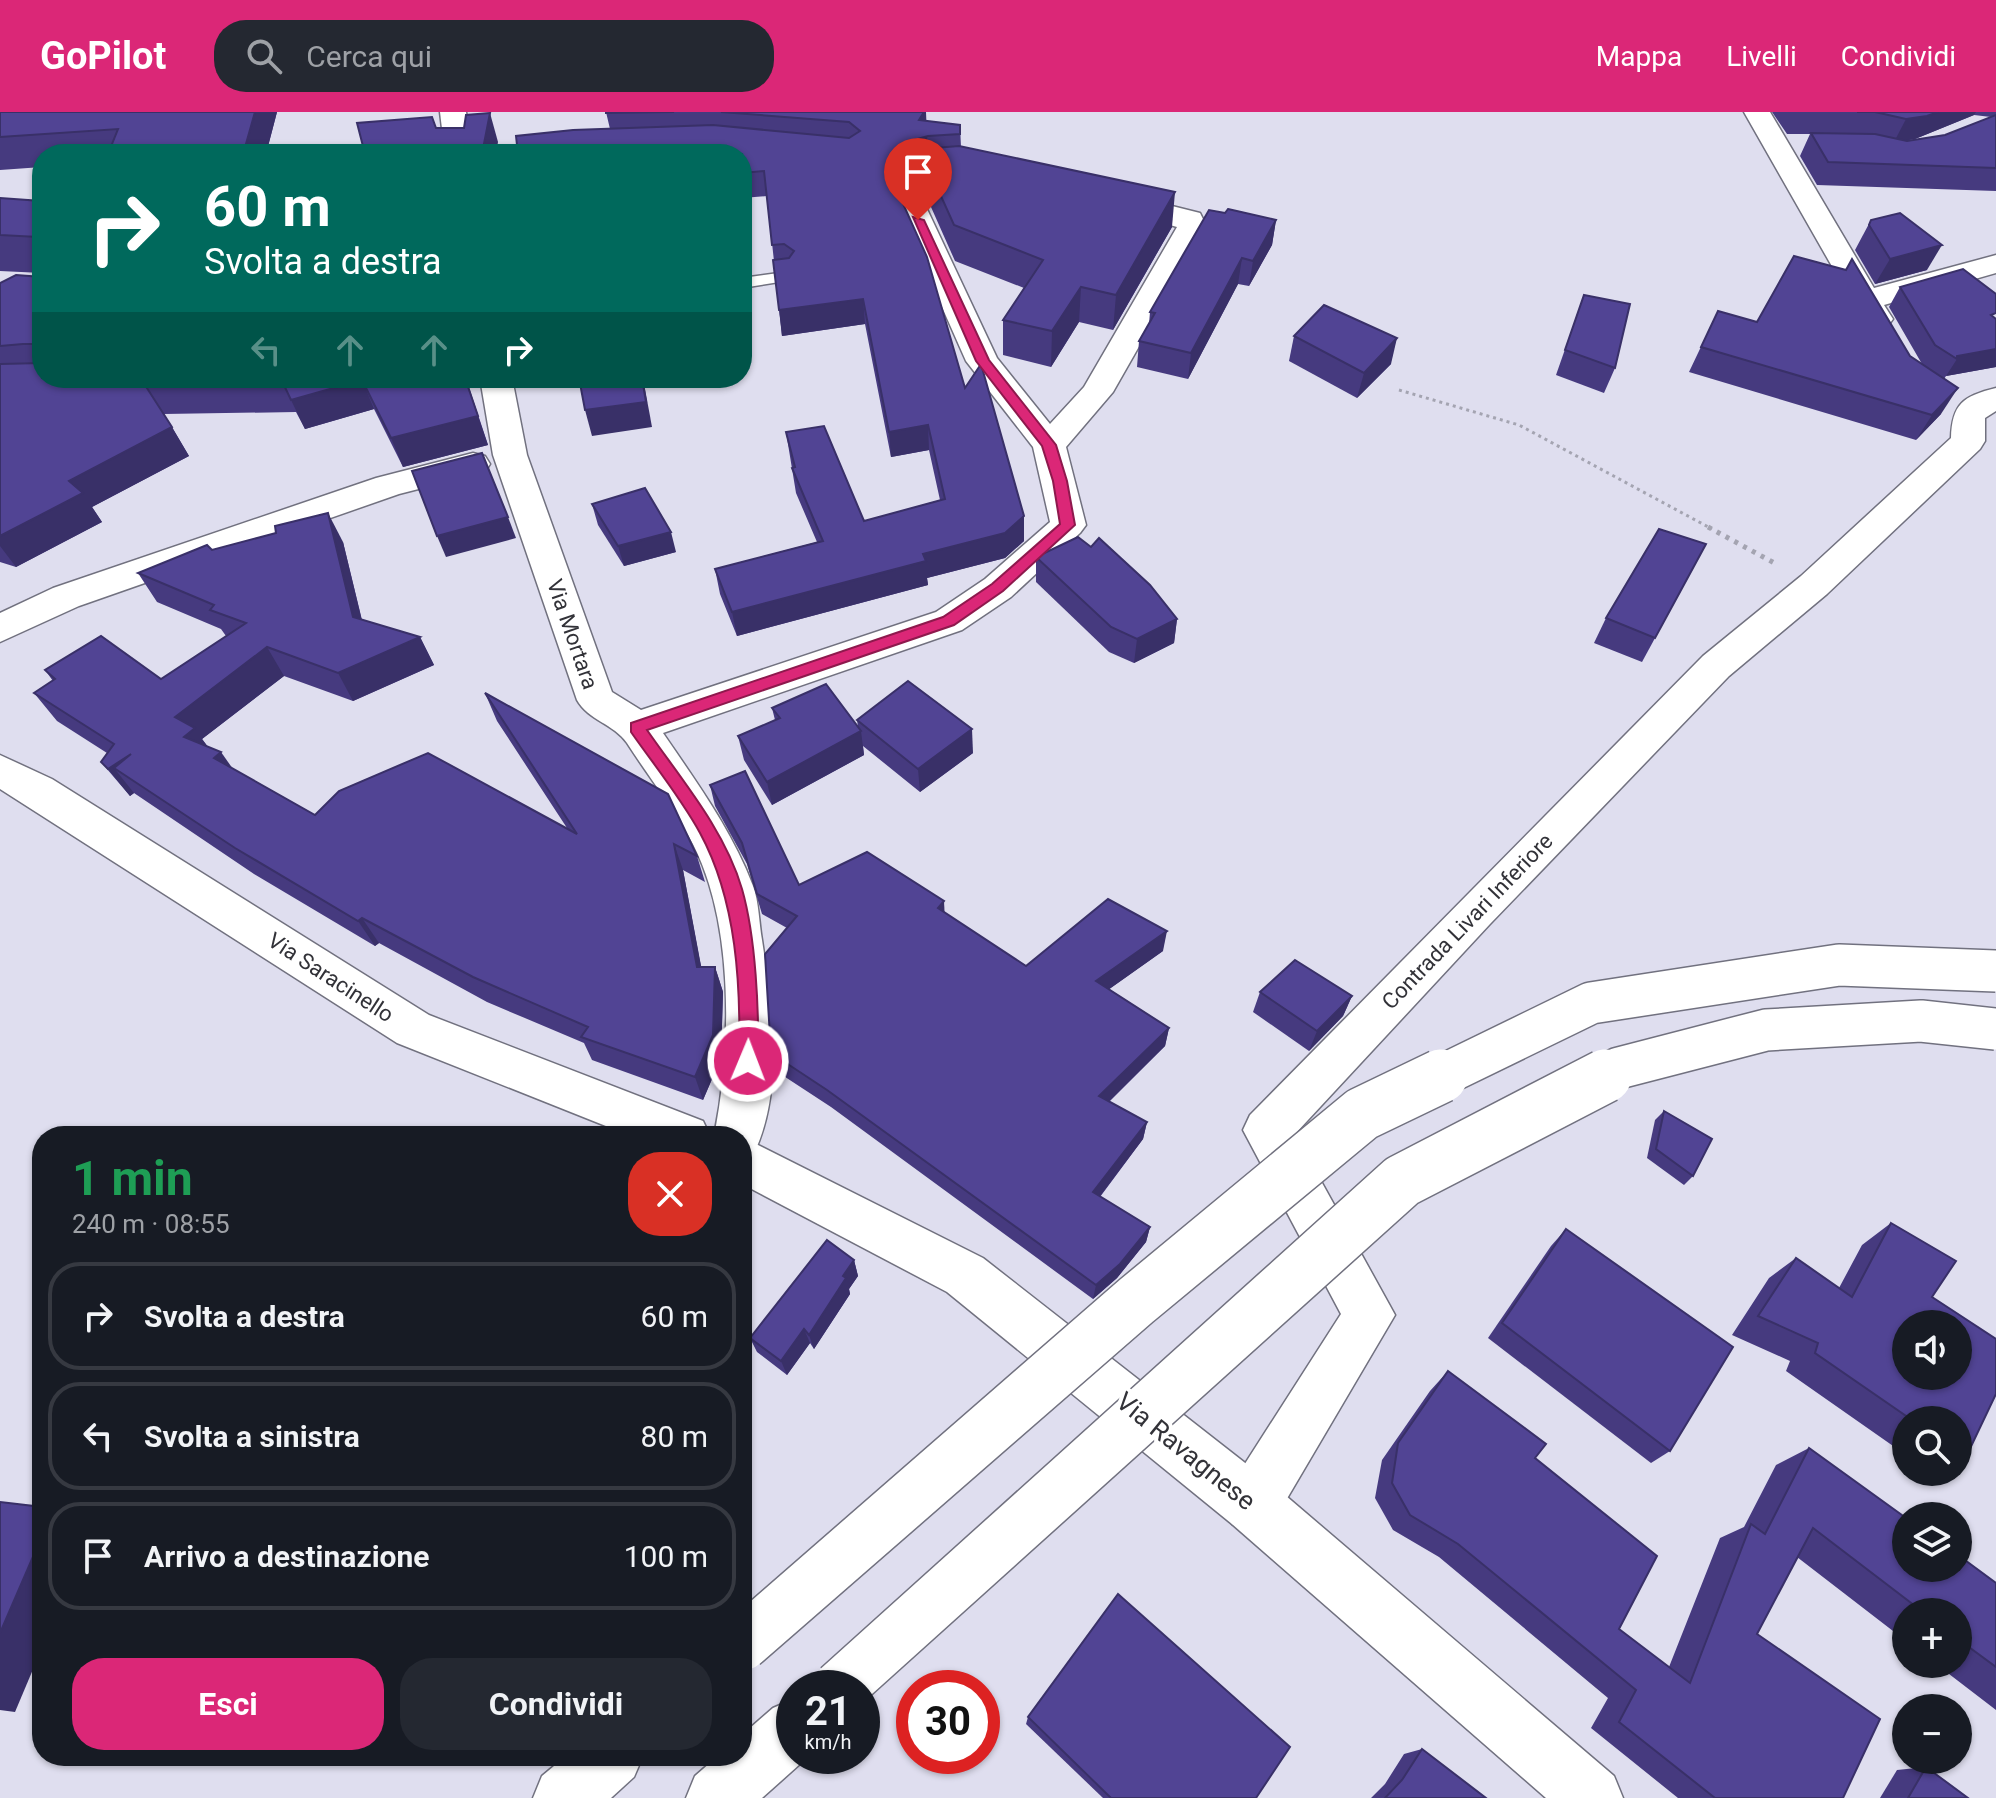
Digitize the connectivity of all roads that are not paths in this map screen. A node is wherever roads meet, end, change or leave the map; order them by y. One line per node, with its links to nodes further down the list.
1 (453, 112): 3 (main road)
2 (1757, 112): 9 (main road)
3 (458, 144)
4 (1019, 182): 13 (main road)
5 (1092, 196): 13 (main road)
6 (1996, 264): 9 (main road)
7 (786, 277): 8 (lane)
8 (752, 282)
9 (1866, 300): 10 (main road)
10 (1894, 349)
11 (499, 388): 14 (main road, Via Mortara)
12 (1969, 403): 23 (main road, Contrada Livari Inferiore)
13 (1049, 445): 16 (main road)
14 (510, 455): 15 (main road); 16 (main road, Via Mortara)
15 (0, 629)
16 (637, 727): 21 (main road, Via Mortara)
17 (0, 770): 20 (main road, Via Saracinello)
18 (1996, 971): 24 (main road, bridge)
19 (1996, 1029): 25 (main road, bridge)
20 (660, 1126)
21 (740, 1126)
22 (752, 1164): 23 (main road, Via Ravagnese)
23 (1252, 1504): 30 (main road, Via Ravagnese)
24 (752, 1635)
25 (859, 1670)
26 (776, 1745): 29 (main road)
27 (601, 1766): 28 (main road)
28 (564, 1798)
29 (717, 1798)
30 (1592, 1798)

